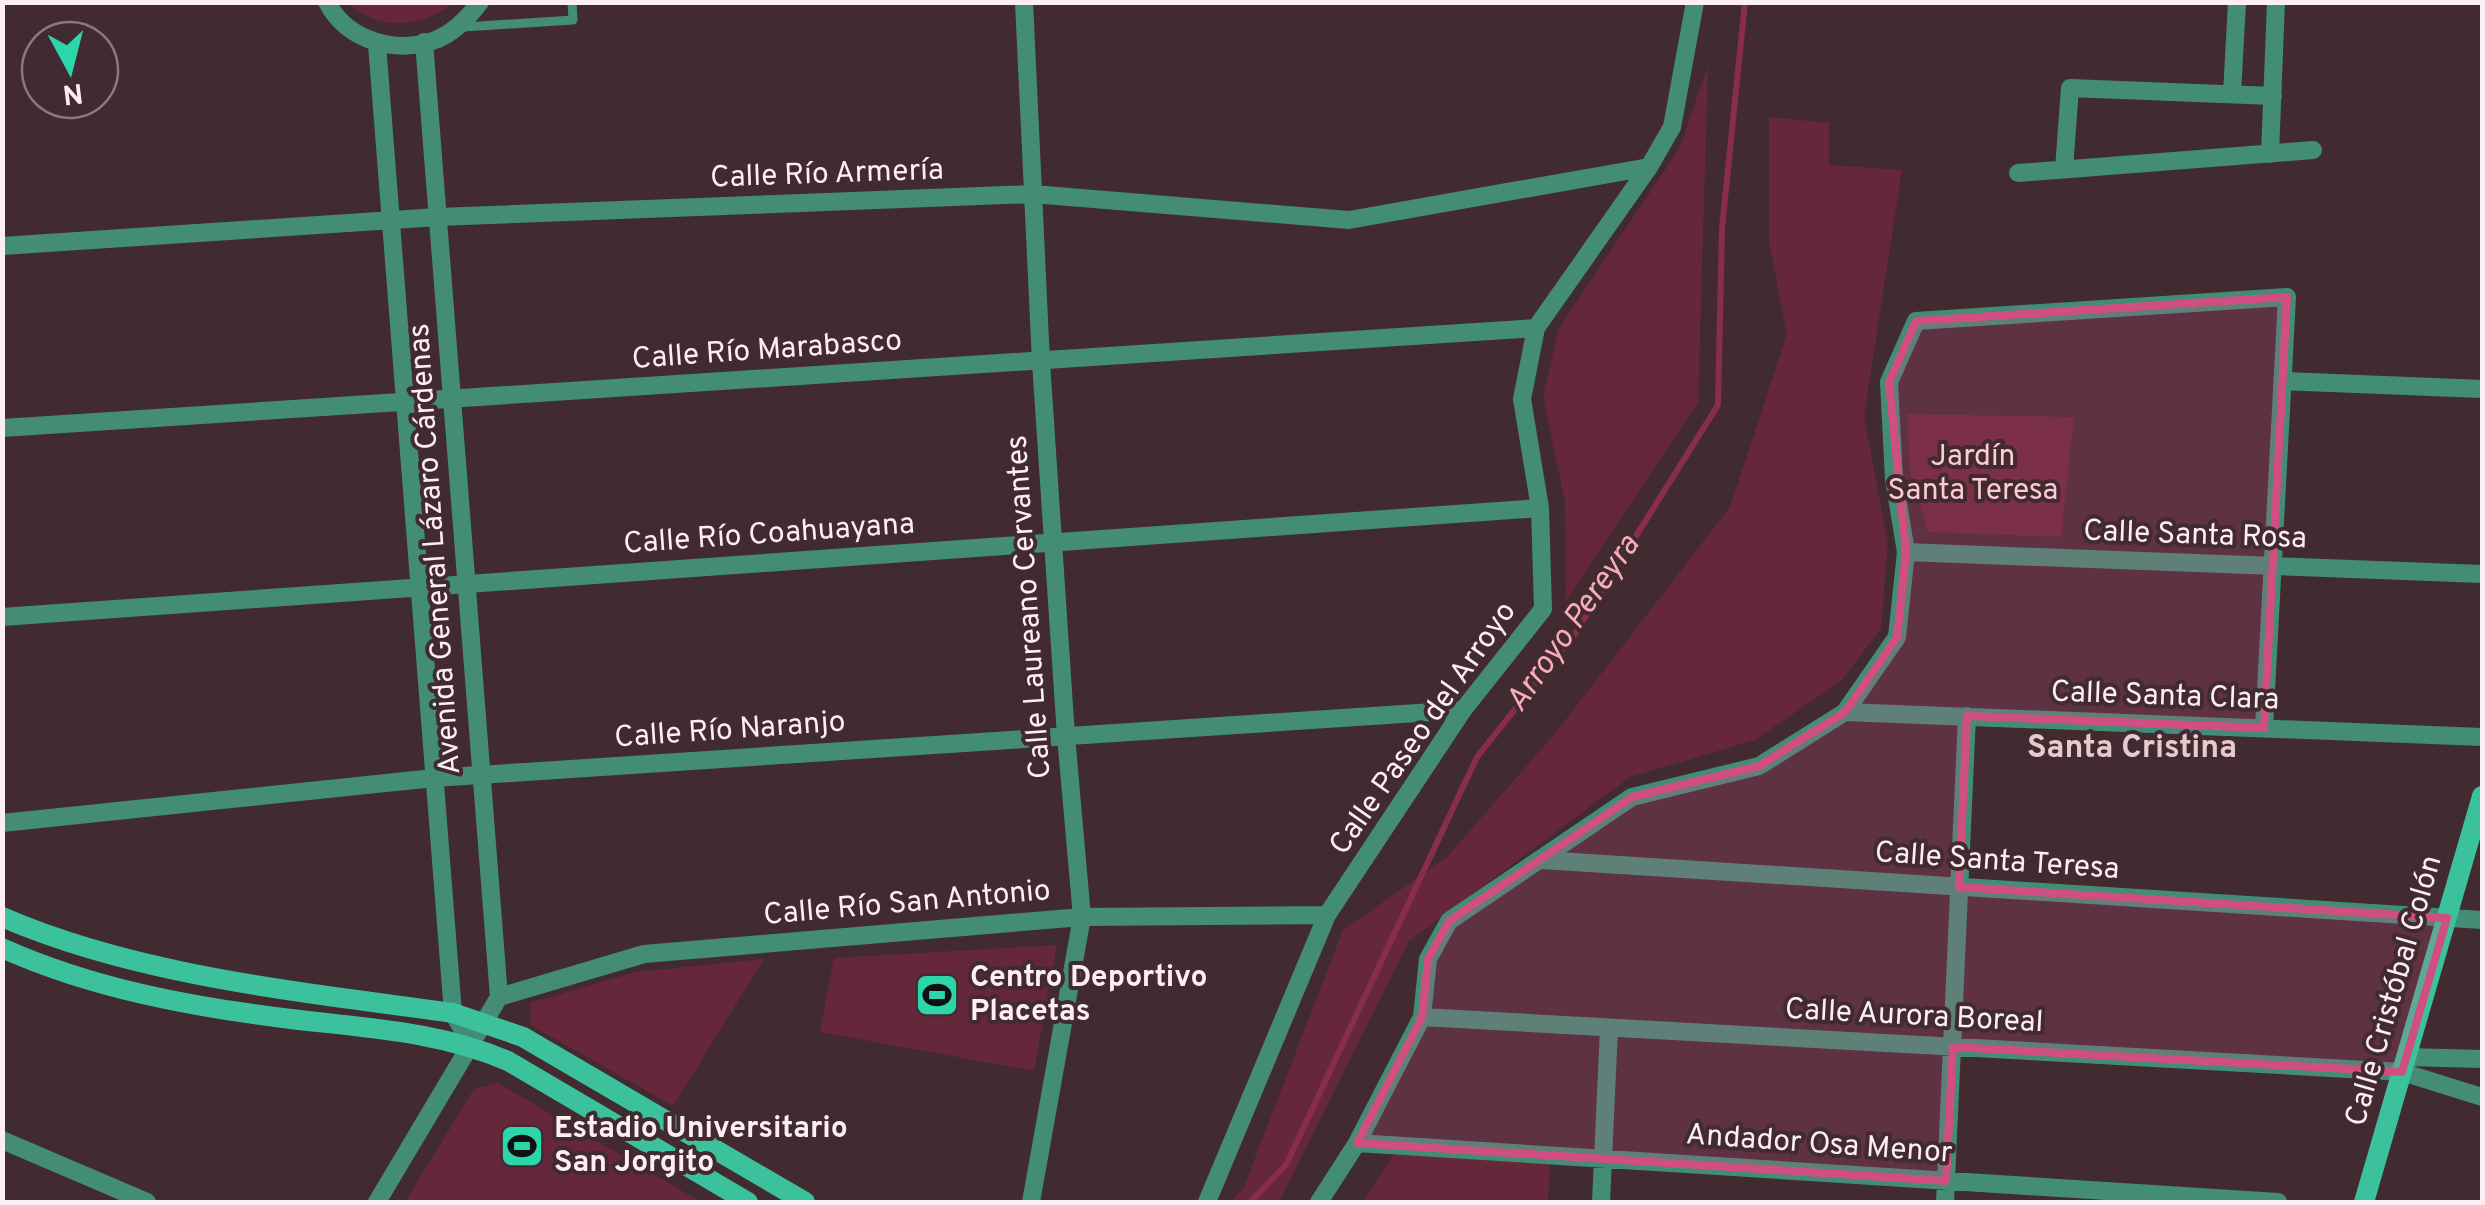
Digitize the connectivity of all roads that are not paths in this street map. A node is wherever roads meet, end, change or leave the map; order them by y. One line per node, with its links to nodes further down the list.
1 (327, 2): 10 (street)
2 (480, 2): 8 (street)
3 (572, 2): 8 (lane)
4 (1024, 2): 18 (street, Calle Laureano Cervantes)
5 (1696, 2): 15 (street, Calle Paseo del Arroyo)
6 (2237, 2): 11 (street)
7 (2276, 2): 12 (street)
8 (456, 28): 9 (street)
9 (424, 42): 10 (street); 19 (street, Avenida General Lázaro Cárdenas)
10 (377, 44): 20 (street, Avenida General Lázaro Cárdenas)
11 (2232, 94): 12 (street); 16 (street)
12 (2273, 96): 14 (street)
13 (2313, 150): 14 (street)
14 (2270, 154): 16 (street)
15 (1649, 166): 18 (street, Calle Río Armería); 22 (street, Calle Paseo del Arroyo)
16 (2064, 169): 17 (street)
17 (2018, 173)
18 (1033, 194): 19 (street, Calle Río Armería); 23 (street, Calle Laureano Cervantes)
19 (438, 217): 20 (street, Calle Río Armería); 26 (street, Avenida General Lázaro Cárdenas)
20 (391, 220): 21 (street, Calle Río Armería); 27 (street, Avenida General Lázaro Cárdenas)
21 (2, 246)
22 (1536, 328): 23 (street, Calle Río Marabasco); 29 (street, Calle Paseo del Arroyo)
23 (1040, 362): 26 (street, Calle Río Marabasco); 30 (street, Calle Laureano Cervantes)
24 (2282, 381): 25 (street); 31 (street); 32 (street)
25 (2482, 389)
26 (452, 398): 27 (street, Calle Río Marabasco); 34 (street, Avenida General Lázaro Cárdenas)
27 (405, 401): 28 (street, Calle Río Marabasco); 35 (street, Avenida General Lázaro Cárdenas)
28 (2, 428)
29 (1540, 508): 30 (street, Calle Río Coahuayana); 37 (street, Calle Paseo del Arroyo)
30 (1054, 542): 34 (street, Calle Río Coahuayana); 41 (street, Calle Laureano Cervantes)
31 (1906, 552): 32 (street, Calle Santa Rosa); 38 (street)
32 (2273, 566): 33 (street, Calle Santa Rosa); 40 (street)
33 (2482, 574)
34 (467, 584): 35 (street, Calle Río Coahuayana); 43 (street, Avenida General Lázaro Cárdenas)
35 (420, 586): 36 (street, Calle Río Coahuayana); 44 (street, Avenida General Lázaro Cárdenas)
36 (2, 616)
37 (1463, 710): 41 (street, Calle Río Naranjo); 49 (street, Calle Paseo del Arroyo)
38 (1844, 712): 39 (street, Calle Santa Clara); 47 (street)
39 (1967, 716): 40 (street, Calle Santa Clara); 48 (street)
40 (2264, 728): 42 (street, Calle Santa Clara)
41 (1066, 736): 43 (street, Calle Río Naranjo); 51 (street, Calle Laureano Cervantes)
42 (2482, 737)
43 (482, 775): 44 (street, Calle Río Naranjo); 55 (street, Avenida General Lázaro Cárdenas)
44 (434, 778): 46 (street, Calle Río Naranjo); 56 (street, Avenida General Lázaro Cárdenas)
45 (2482, 796): 52 (street, Calle Cristóbal Colón)
46 (2, 823)
47 (1542, 860): 48 (street, Calle Santa Teresa); 57 (street)
48 (1959, 887): 52 (street, Calle Santa Teresa); 61 (street)
49 (1327, 915): 51 (street, Calle Río San Antonio); 74 (street, Calle Paseo del Arroyo)
50 (2, 916): 56 (street)
51 (1082, 917): 55 (street, Calle Río San Antonio); 73 (street, Calle Laureano Cervantes)
52 (2447, 918): 53 (street, Calle Santa Teresa); 63 (street, Calle Cristóbal Colón)
53 (2482, 920)
54 (2, 948): 60 (street)
55 (499, 997): 58 (street)
56 (452, 1013): 58 (street); 60 (street)
57 (1422, 1017): 59 (street, Calle Aurora Boreal); 66 (street)
58 (485, 1022): 60 (street); 72 (street)
59 (1609, 1028): 61 (street, Calle Aurora Boreal); 67 (street)
60 (472, 1046): 70 (street); 71 (street)
61 (1952, 1047): 63 (street, Calle Aurora Boreal); 68 (street)
62 (2482, 1059): 63 (street, Calle Aurora Boreal)
63 (2404, 1065): 64 (street); 79 (street, Calle Cristóbal Colón)
64 (2482, 1097)
65 (2, 1140): 69 (street)
66 (1357, 1143): 67 (street, Andador Osa Menor); 75 (street)
67 (1602, 1159): 68 (street, Andador Osa Menor); 76 (street)
68 (1946, 1181): 77 (street); 78 (street, Andador Osa Menor)
69 (147, 1202)
70 (377, 1202)
71 (748, 1202)
72 (805, 1202)
73 (1032, 1202)
74 (1207, 1202)
75 (1319, 1202)
76 (1600, 1202)
77 (1946, 1202)
78 (2278, 1202)
79 (2364, 1202)

